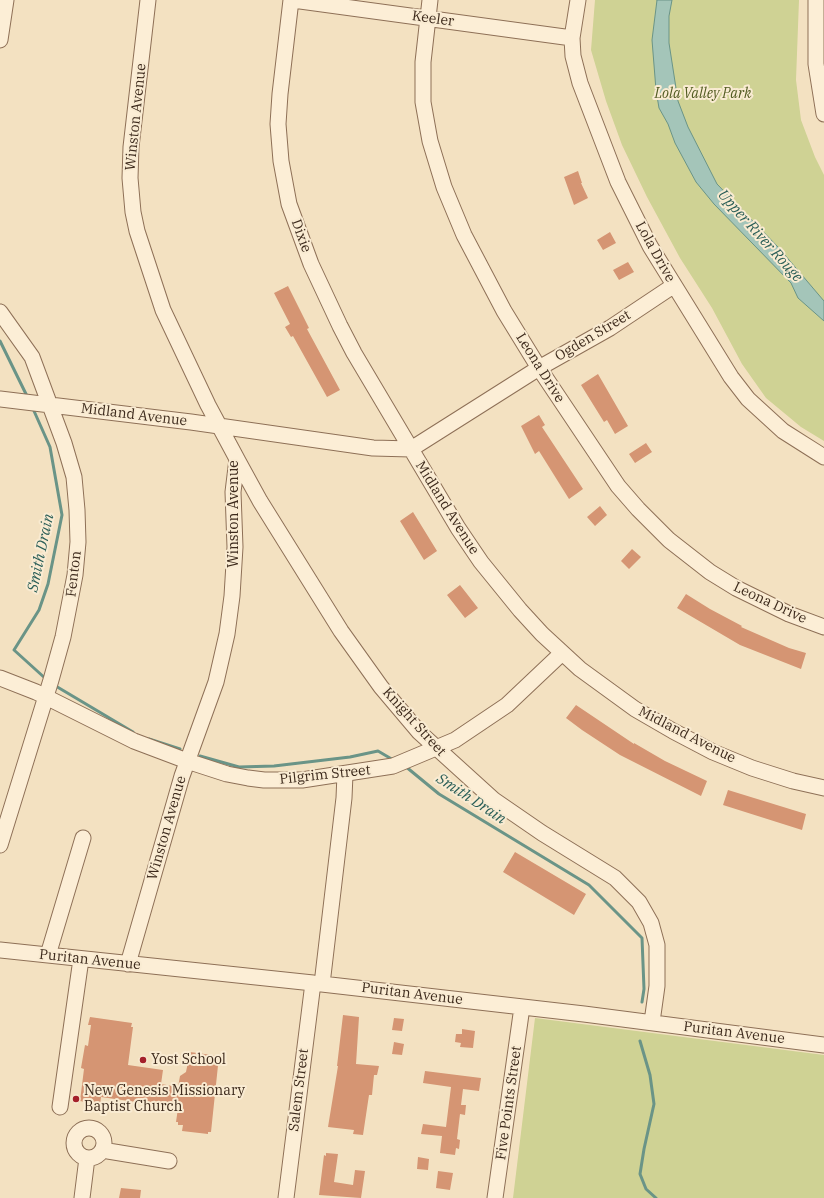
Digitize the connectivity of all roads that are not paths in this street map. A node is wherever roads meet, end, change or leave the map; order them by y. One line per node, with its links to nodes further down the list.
1 (6, 0): 8 (street)
2 (148, 0): 17 (street, Winston Avenue)
3 (292, 0): 7 (street, Keeler); 18 (street, Dixie)
4 (430, 0): 7 (street, Leona Drive)
5 (578, 0): 9 (street, Lola Drive)
6 (816, 0): 11 (street)
7 (428, 18): 9 (street, Keeler); 14 (street, Leona Drive)
8 (0, 37): 10 (street)
9 (572, 38): 12 (street, Lola Drive)
10 (0, 40)
11 (824, 114)
12 (673, 286): 14 (street, Ogden Street); 19 (street, Lola Drive)
13 (0, 312): 16 (street, Fenton)
14 (539, 368): 18 (street, Ogden Street); 21 (street, Leona Drive)
15 (0, 399): 16 (street, Midland Avenue)
16 (51, 405): 17 (street, Midland Avenue); 24 (street, Fenton)
17 (220, 426): 18 (street, Midland Avenue); 20 (street, Winston Avenue)
18 (411, 449): 22 (street, Midland Avenue)
19 (824, 457)
20 (237, 459): 25 (street, Knight Street); 26 (street, Winston Avenue)
21 (824, 627)
22 (562, 653): 25 (street, Pilgrim Street); 28 (street, Midland Avenue)
23 (0, 678): 24 (street, Pilgrim Street)
24 (46, 698): 26 (street, Pilgrim Street); 30 (street, Fenton)
25 (435, 749): 27 (street, Pilgrim Street); 37 (street, Knight Street)
26 (187, 761): 27 (street, Pilgrim Street); 34 (street, Winston Avenue)
27 (345, 774): 35 (street, Salem Street)
28 (824, 788)
29 (83, 838): 32 (street)
30 (0, 845)
31 (0, 950): 32 (street, Puritan Avenue)
32 (48, 955): 33 (street, Puritan Avenue)
33 (81, 959): 34 (street, Puritan Avenue); 39 (street)
34 (128, 964): 35 (street, Puritan Avenue)
35 (317, 983): 36 (street, Puritan Avenue); 44 (street, Salem Street)
36 (522, 1007): 37 (street, Puritan Avenue); 45 (street, Five Points Street)
37 (652, 1022): 38 (street, Puritan Avenue)
38 (824, 1045)
39 (60, 1107)
40 (104, 1147): 41 (street); 41 (street); 42 (street)
41 (87, 1158): 43 (street)
42 (169, 1161)
43 (82, 1198)
44 (286, 1198)
45 (495, 1198)

